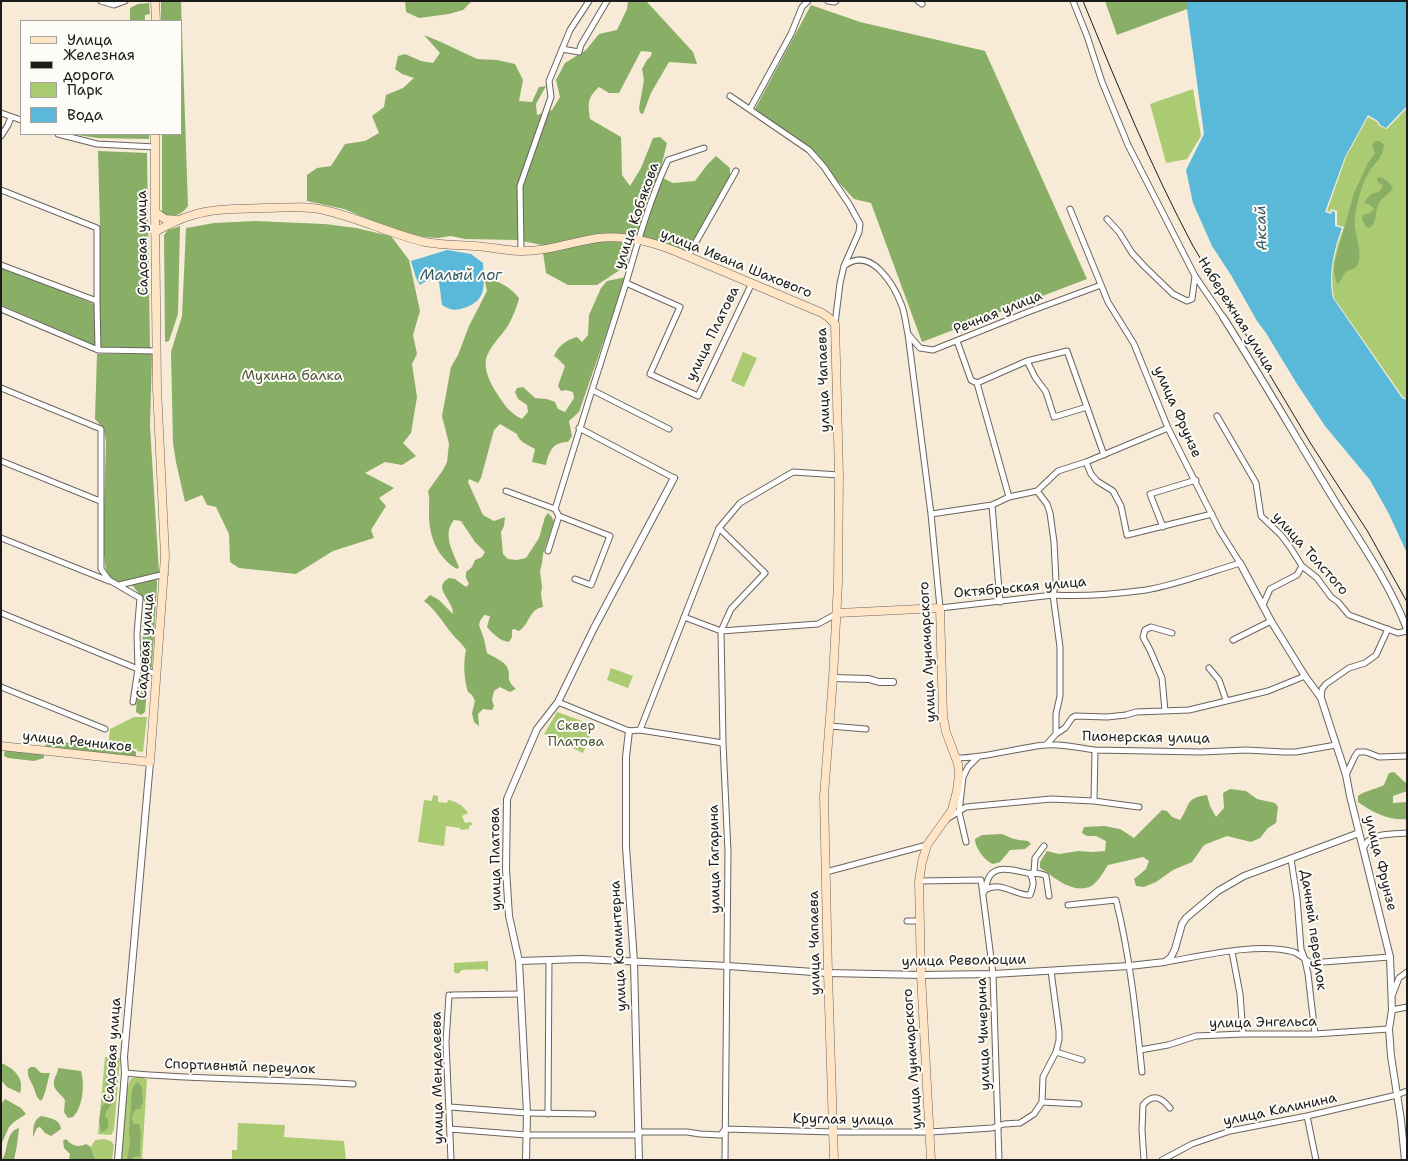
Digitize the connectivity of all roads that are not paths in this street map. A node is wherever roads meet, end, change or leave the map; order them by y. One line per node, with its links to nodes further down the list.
1 (101, 1): 2 (street)
2 (125, 1)
3 (155, 1): 10 (main road)
4 (589, 1): 11 (street)
5 (607, 1): 11 (street)
6 (808, 1): 13 (street)
7 (828, 1): 8 (street)
8 (836, 1)
9 (1073, 1): 34 (street, Набережная улица)
10 (156, 20)
11 (562, 49): 30 (street)
12 (730, 96): 13 (street, улица Чапаева)
13 (750, 110): 33 (street, улица Чапаева)
14 (1, 113): 15 (street)
15 (11, 117): 16 (street); 19 (street)
16 (20, 120)
17 (62, 135): 20 (street)
18 (155, 135): 20 (main road, Садовая улица)
19 (1, 136)
20 (155, 147): 25 (main road, Садовая улица)
21 (704, 148): 29 (street, улица Кобякова)
22 (736, 171): 31 (street)
23 (1, 190): 38 (street)
24 (1070, 209): 37 (street, улица Фрунзе)
25 (155, 212): 27 (main road); 28 (main road, Садовая улица)
26 (1107, 219): 34 (street)
27 (176, 220): 28 (main road, улица Ивана Шахового); 30 (main road, улица Ивана Шахового)
28 (155, 232): 45 (main road, Садовая улица)
29 (639, 239): 30 (main road, улица Ивана Шахового); 31 (main road, улица Ивана Шахового); 35 (street, улица Кобякова)
30 (521, 251)
31 (688, 256): 36 (main road, улица Ивана Шахового)
32 (1, 265): 38 (street)
33 (844, 266): 41 (street, улица Чапаева); 42 (street, улица Луначарского)
34 (1195, 276): 40 (street, Набережная улица)
35 (626, 283): 49 (street); 50 (street, улица Кобякова)
36 (752, 284): 41 (main road, улица Ивана Шахового); 50 (street, улица Платова)
37 (1101, 285): 43 (street, Речная улица); 54 (street, улица Фрунзе)
38 (97, 301): 44 (street)
39 (1, 309): 44 (street)
40 (1223, 318): 89 (street, Набережная улица)
41 (835, 324): 59 (main road, улица Чапаева)
42 (908, 334): 43 (street, Речная улица); 68 (street, улица Луначарского)
43 (957, 341): 47 (street)
44 (98, 350): 45 (street)
45 (157, 351): 77 (main road, Садовая улица)
46 (1027, 361): 47 (street); 51 (street); 51 (street)
47 (977, 383): 64 (street)
48 (1, 388): 65 (street)
49 (592, 390): 53 (street); 55 (street)
50 (698, 396)
51 (1087, 407): 56 (street)
52 (1217, 416): 76 (street, улица Толстого)
53 (579, 428): 60 (street); 67 (street)
54 (1168, 428): 56 (street); 61 (street, улица Фрунзе)
55 (669, 429)
56 (1104, 454): 58 (street)
57 (1, 461): 65 (street)
58 (1086, 462): 63 (street); 71 (street)
59 (839, 475): 72 (street); 85 (main road, улица Чапаева)
60 (674, 478): 103 (street, улица Платова)
61 (1196, 480): 69 (street, улица Фрунзе); 71 (street)
62 (506, 491): 67 (street)
63 (1037, 491): 64 (street); 80 (street)
64 (1009, 497): 66 (street)
65 (100, 501): 79 (street)
66 (992, 505): 68 (street); 81 (street)
67 (555, 509): 70 (street)
68 (931, 514): 83 (street, улица Луначарского)
69 (1212, 514): 71 (street); 75 (street, улица Фрунзе)
70 (559, 516): 74 (street); 78 (street)
71 (1163, 527)
72 (719, 528): 86 (street); 90 (street, улица Гагарина)
73 (1, 538): 79 (street)
74 (548, 551)
75 (1240, 563): 80 (street, Октябрьская улица); 82 (street, улица Фрунзе)
76 (1302, 566): 82 (street); 88 (street, улица Толстого)
77 (165, 574): 79 (street); 95 (main road, Садовая улица)
78 (575, 579)
79 (119, 585): 94 (street)
80 (1053, 595): 81 (street, Октябрьская улица); 110 (street)
81 (1000, 602): 83 (street, Октябрьская улица)
82 (1263, 606): 87 (street, улица Фрунзе)
83 (940, 608): 85 (main road, Октябрьская улица); 118 (main road, улица Луначарского)
84 (1, 613): 94 (street)
85 (838, 613): 90 (street, Октябрьская улица); 97 (main road, улица Чапаева)
86 (684, 617): 90 (street, Октябрьская улица); 108 (street)
87 (1270, 621): 92 (street); 96 (street, улица Фрунзе)
88 (1388, 629): 89 (street, улица Толстого); 100 (street)
89 (1407, 630)
90 (721, 631): 111 (street, улица Гагарина)
91 (1172, 633): 104 (street)
92 (1233, 640)
93 (1209, 668): 101 (street)
94 (138, 669): 95 (street); 102 (street)
95 (157, 674): 119 (main road, Садовая улица)
96 (1305, 676): 100 (street, улица Фрунзе); 101 (street)
97 (833, 678): 98 (street); 105 (main road, улица Чапаева)
98 (893, 682)
99 (1, 687): 106 (street)
100 (1321, 698): 112 (street, улица Фрунзе)
101 (1226, 700): 104 (street)
102 (133, 702)
103 (558, 702): 109 (street); 144 (street, улица Платова)
104 (1164, 710): 110 (street)
105 (830, 726): 107 (street); 132 (main road, улица Чапаева)
106 (106, 729)
107 (866, 729)
108 (640, 730): 109 (street); 111 (street)
109 (629, 731): 145 (street, улица Коминтерна)
110 (1056, 734): 113 (street)
111 (723, 743): 147 (street, улица Гагарина)
112 (1336, 744): 115 (street, Пионерская улица); 120 (street, улица Фрунзе)
113 (1046, 745): 115 (street, Пионерская улица); 117 (street, Пионерская улица)
114 (1, 746): 119 (main road, улица Речников)
115 (1095, 750): 121 (street)
116 (1407, 756): 120 (street)
117 (978, 757): 118 (street, Пионерская улица); 123 (street)
118 (957, 758): 124 (main road, улица Луначарского)
119 (150, 762): 165 (street, Садовая улица)
120 (1346, 775): 125 (street, улица Фрунзе)
121 (1094, 801): 122 (street); 123 (street)
122 (1139, 806)
123 (959, 812): 124 (street); 127 (street)
124 (946, 820): 128 (main road, улица Луначарского)
125 (1359, 833): 130 (street, улица Фрунзе); 131 (street)
126 (1407, 833): 130 (street)
127 (966, 842)
128 (927, 844): 132 (street); 134 (main road, улица Луначарского)
129 (1044, 846): 133 (street)
130 (1363, 848): 141 (street, улица Фрунзе)
131 (1291, 859): 143 (street, Дачный переулок); 146 (street)
132 (826, 872): 151 (main road, улица Чапаева)
133 (1032, 873): 135 (street); 135 (street); 136 (street)
134 (919, 881): 135 (street); 138 (main road, улица Луначарского)
135 (984, 892): 152 (street, улица Чичерина)
136 (1049, 896)
137 (1068, 905): 148 (street)
138 (920, 921): 139 (street); 153 (main road, улица Луначарского)
139 (907, 922)
140 (1232, 952): 143 (street); 146 (street); 159 (street)
141 (1390, 957): 143 (street); 155 (street, улица Фрунзе)
142 (549, 960): 144 (street, улица Революции); 145 (street, улица Революции); 174 (street)
143 (1305, 960): 160 (street, Дачный переулок)
144 (519, 961): 154 (street, улица Платова)
145 (634, 962): 147 (street, улица Революции); 183 (street, улица Коминтерна)
146 (1165, 962): 148 (street, улица Революции)
147 (728, 966): 151 (street, улица Революции); 179 (street, улица Гагарина)
148 (1129, 966): 149 (street, улица Революции); 161 (street)
149 (1051, 971): 152 (street, улица Революции); 162 (street)
150 (1407, 972): 155 (street)
151 (828, 973): 153 (street, улица Революции); 181 (main road, улица Чапаева)
152 (993, 974): 153 (street, улица Революции); 178 (street, улица Чичерина)
153 (921, 975): 182 (main road, улица Луначарского)
154 (521, 994): 171 (street, улица Менделеева); 173 (street, улица Платова)
155 (1392, 998): 157 (street, улица Фрунзе)
156 (1407, 1008): 157 (street)
157 (1392, 1010): 158 (street, улица Фрунзе)
158 (1390, 1029): 160 (street, улица Энгельса); 168 (street, улица Фрунзе)
159 (1243, 1034): 160 (street, улица Энгельса); 161 (street, улица Энгельса)
160 (1315, 1034)
161 (1140, 1050): 164 (street)
162 (1056, 1052): 163 (street); 169 (street)
163 (1082, 1060)
164 (1142, 1072)
165 (125, 1073): 166 (street, Спортивный переулок); 185 (street, Садовая улица)
166 (354, 1084)
167 (1407, 1091): 168 (street, улица Калинина)
168 (1397, 1095): 176 (street, улица Калинина); 177 (street, улица Фрунзе)
169 (1042, 1102): 170 (street); 178 (street, Круглая улица)
170 (1079, 1104)
171 (450, 1108): 173 (street); 180 (street, улица Менделеева)
172 (1170, 1108): 193 (street)
173 (527, 1113): 174 (street); 184 (street, улица Платова)
174 (548, 1114): 175 (street)
175 (593, 1114)
176 (1307, 1116): 194 (street, улица Калинина); 195 (street)
177 (1404, 1120): 196 (street, улица Фрунзе)
178 (998, 1126): 182 (street, Круглая улица); 192 (street, улица Чичерина)
179 (725, 1129): 181 (street, Круглая улица); 183 (street, Круглая улица); 189 (street, улица Гагарина)
180 (450, 1130): 184 (street, Круглая улица); 186 (street, улица Менделеева)
181 (834, 1132): 182 (street, Круглая улица); 190 (main road, улица Чапаева)
182 (930, 1132): 191 (main road, улица Луначарского)
183 (639, 1133): 184 (street, Круглая улица); 188 (street, улица Коминтерна)
184 (526, 1135): 187 (street, улица Платова)
185 (118, 1160)
186 (451, 1160)
187 (526, 1160)
188 (639, 1160)
189 (725, 1160)
190 (834, 1160)
191 (931, 1160)
192 (999, 1160)
193 (1144, 1160)
194 (1162, 1160)
195 (1316, 1160)
196 (1405, 1160)

